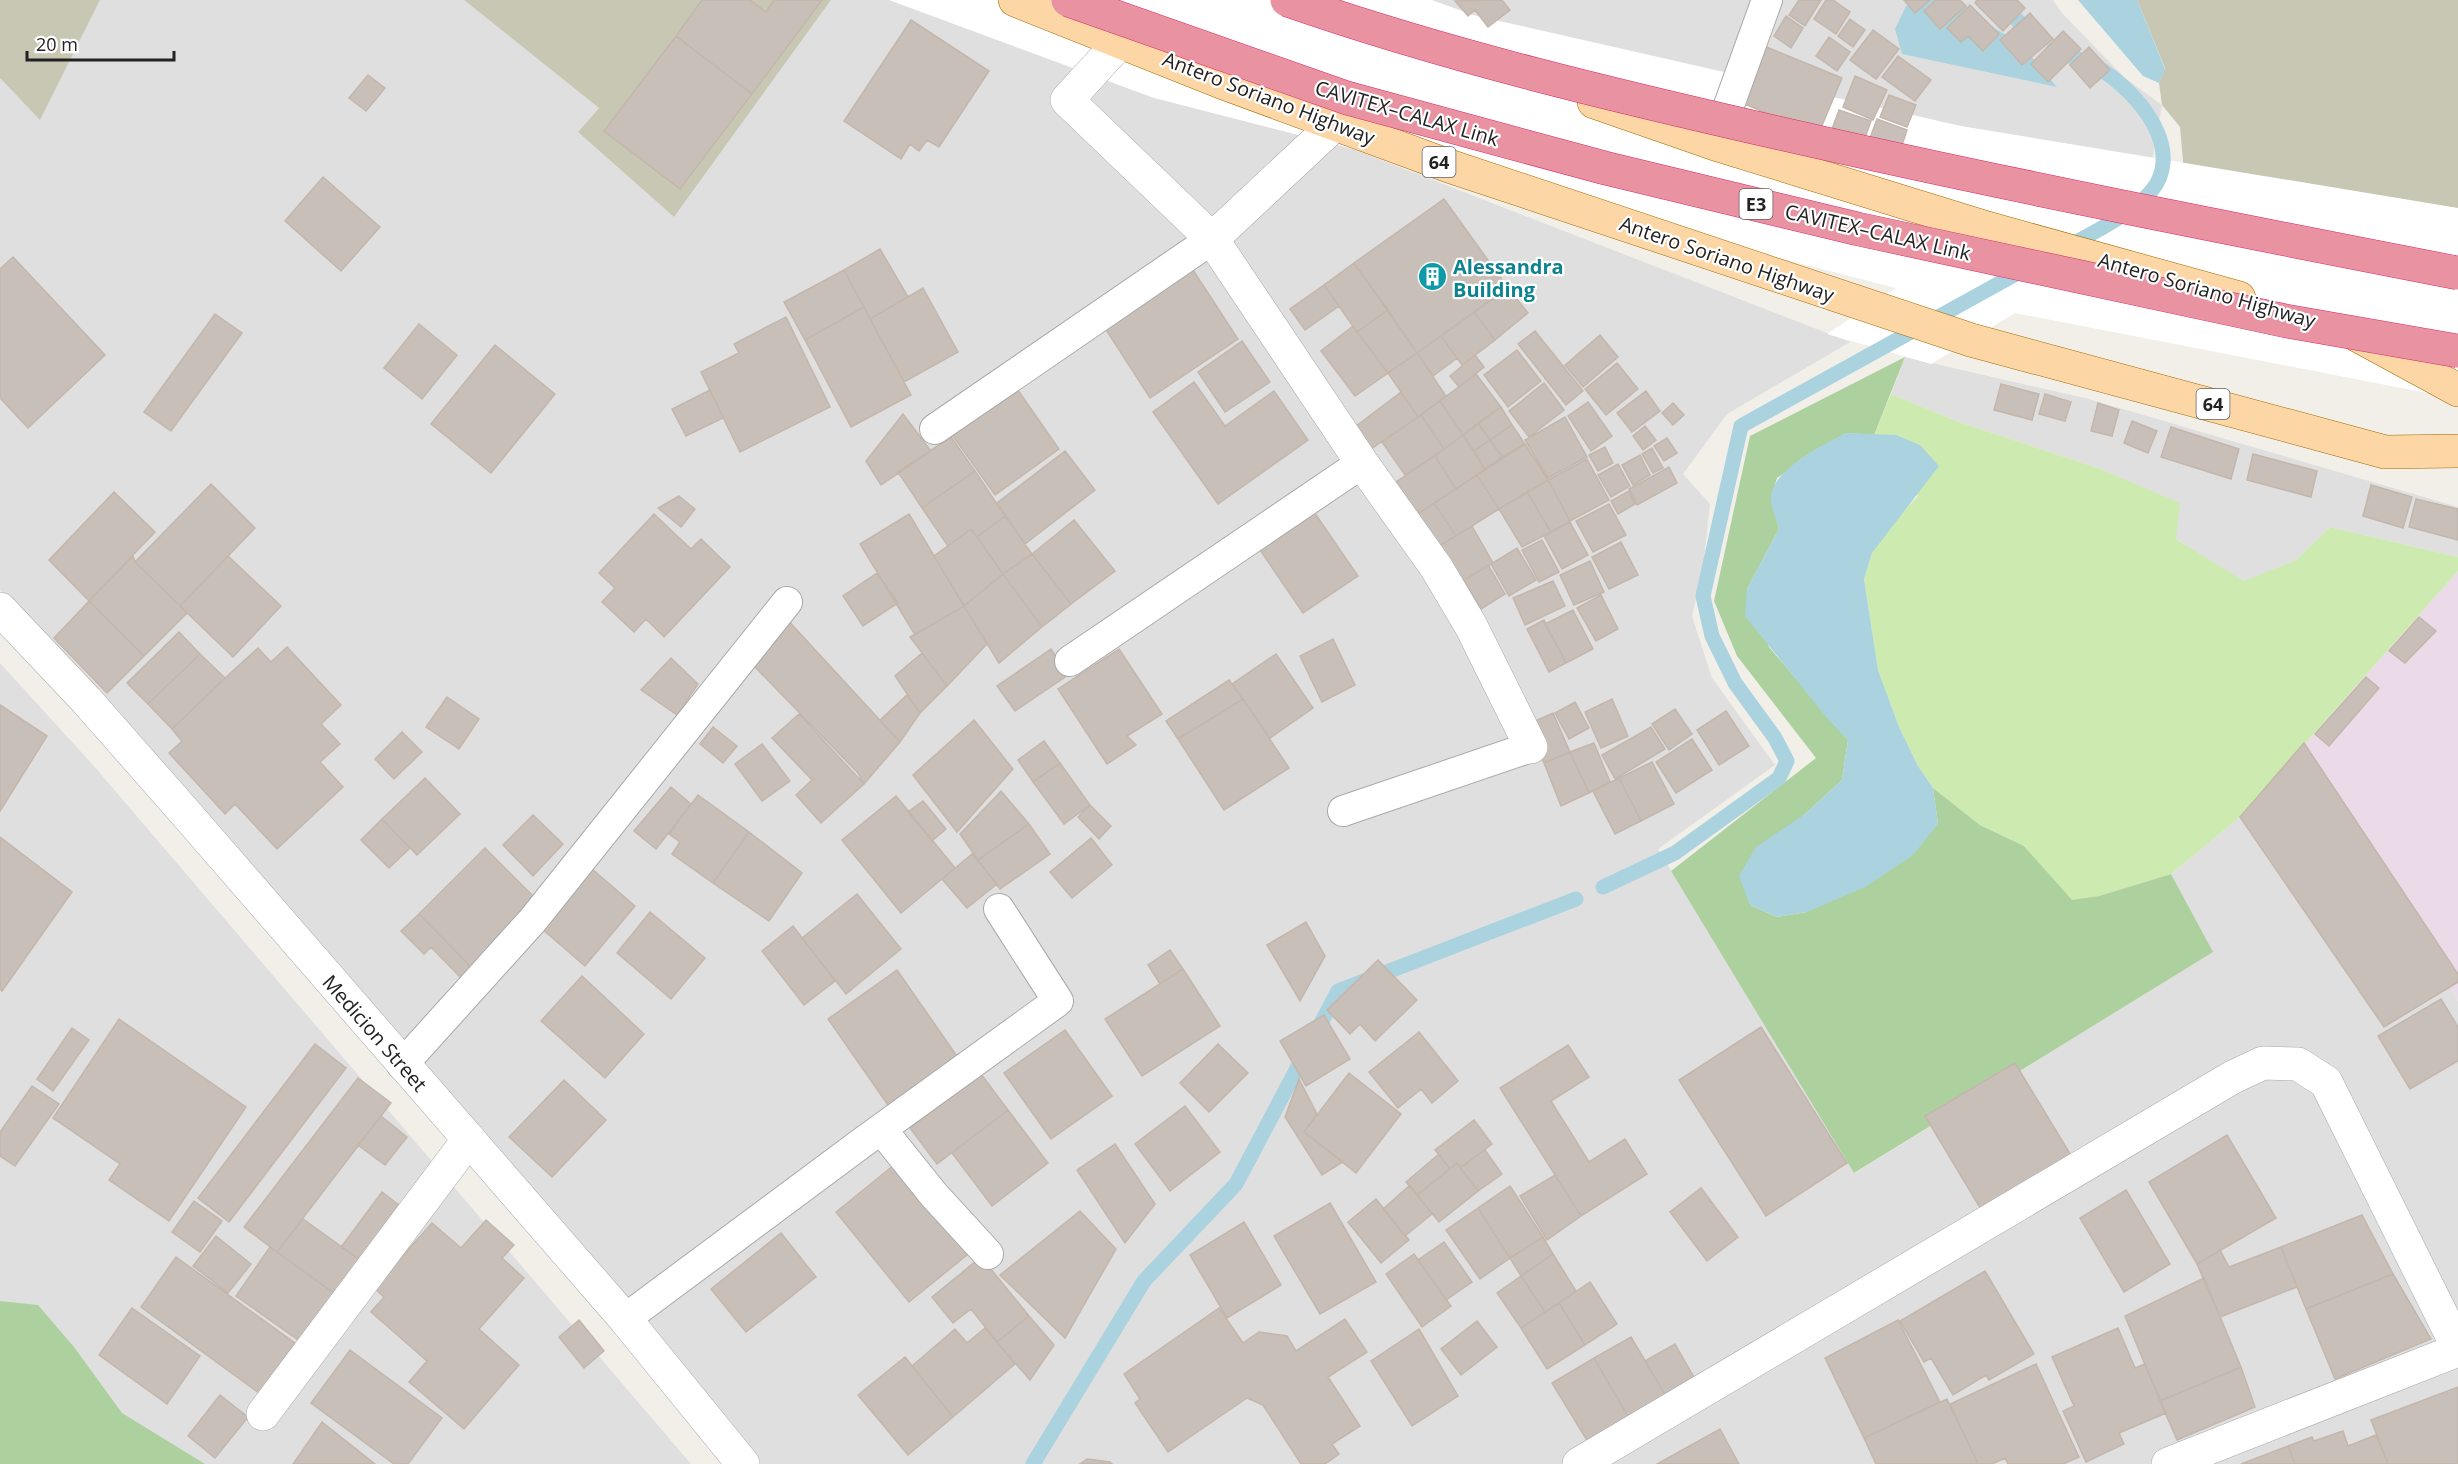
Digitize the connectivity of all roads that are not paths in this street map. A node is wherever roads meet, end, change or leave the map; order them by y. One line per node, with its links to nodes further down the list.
1 (1015, 0): 6 (main road, Antero Soriano Highway / 64)
2 (1068, 0): 11 (highway, CAVITEX–CALAX Link / E3, bridge)
3 (1287, 0): 10 (highway, bridge)
4 (1298, 0): 8 (main road, Antero Soriano Highway)
5 (1767, 0): 8 (lane)
6 (1120, 42): 7 (main road, Antero Soriano Highway / 64); 9 (street)
7 (1335, 124): 9 (street); 14 (main road, Antero Soriano Highway / 64)
8 (1716, 144): 12 (main road, Antero Soriano Highway)
9 (1212, 239): 13 (lane); 15 (street)
10 (2458, 273)
11 (2458, 351)
12 (2458, 390)
13 (935, 429)
14 (2458, 451)
15 (1362, 463): 18 (lane); 19 (street)
16 (787, 602): 22 (lane)
17 (0, 609): 22 (street, Medicion Street)
18 (1070, 661)
19 (1531, 747): 20 (lane)
20 (1343, 811)
21 (999, 909): 23 (lane)
22 (402, 1065): 24 (street, Medicion Street)
23 (881, 1129): 25 (lane); 26 (lane)
24 (469, 1139): 26 (street, Medicion Street); 28 (street)
25 (988, 1254)
26 (626, 1319): 29 (street, Medicion Street)
27 (2458, 1349): 30 (street); 31 (street)
28 (263, 1414)
29 (743, 1464)
30 (1579, 1464)
31 (2168, 1464)

